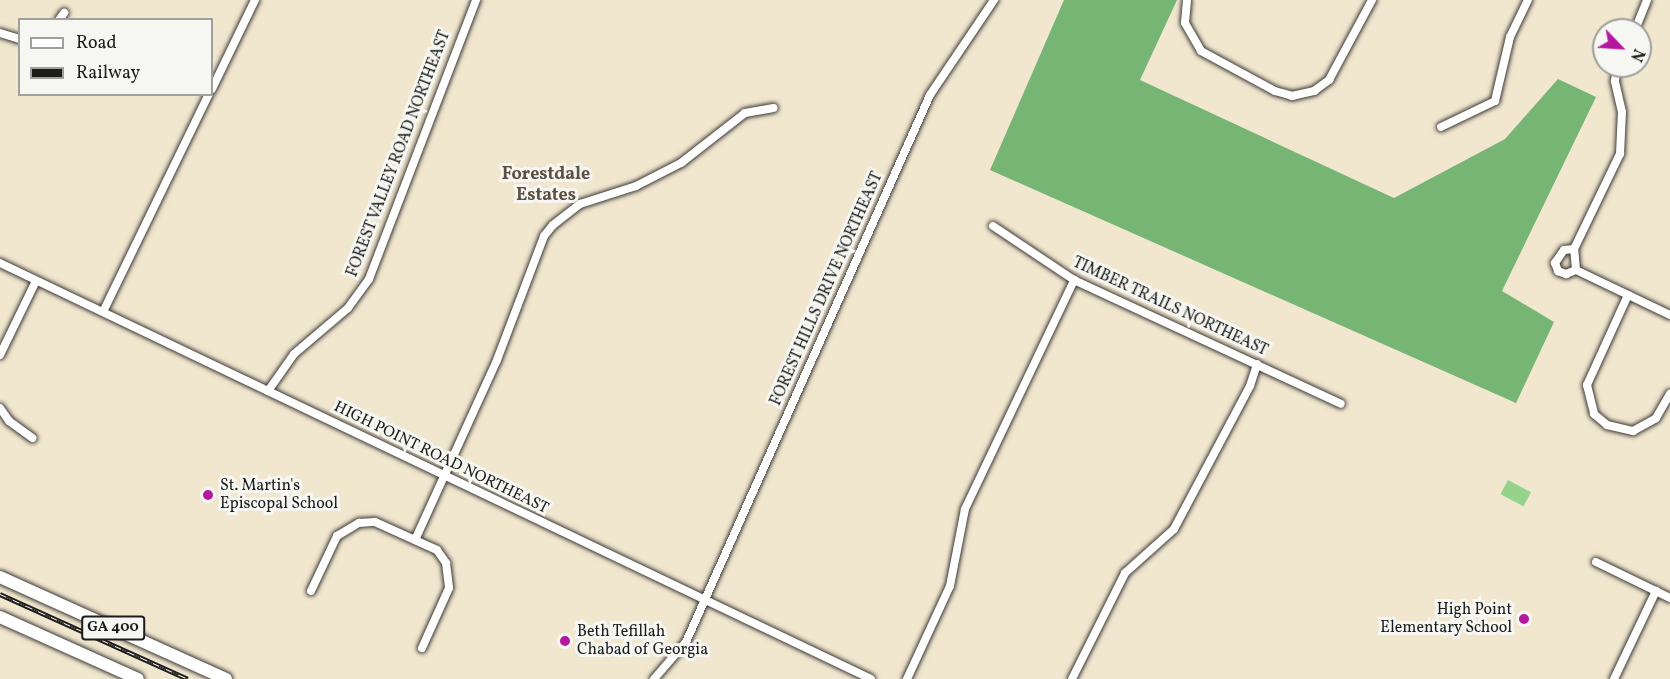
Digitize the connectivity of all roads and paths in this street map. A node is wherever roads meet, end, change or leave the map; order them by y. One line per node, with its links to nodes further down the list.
1 (255, 0): 12 (street)
2 (476, 0): 27 (street, FOREST VALLEY ROAD NORTHEAST)
3 (994, 0): 39 (street, FOREST HILLS DRIVE NORTHEAST)
4 (1187, 0): 5 (street)
5 (1372, 0)
6 (1528, 0): 15 (street)
7 (1647, 0): 8 (street)
8 (1640, 18)
9 (0, 33): 10 (street)
10 (18, 38)
11 (1615, 78): 17 (street)
12 (213, 87)
13 (208, 96): 23 (street)
14 (774, 108): 32 (street)
15 (1441, 127)
16 (993, 226): 21 (street, TIMBER TRAILS NORTHEAST)
17 (1574, 249): 19 (street); 19 (street)
18 (0, 263): 20 (street, HIGH POINT ROAD NORTHEAST)
19 (1576, 270): 22 (street)
20 (36, 280): 23 (street, HIGH POINT ROAD NORTHEAST); 25 (street)
21 (1074, 280): 26 (street, TIMBER TRAILS NORTHEAST); 46 (street)
22 (1628, 295): 24 (street); 28 (street)
23 (103, 312): 27 (street, HIGH POINT ROAD NORTHEAST)
24 (1670, 315)
25 (0, 355)
26 (1257, 364): 29 (street, TIMBER TRAILS NORTHEAST); 47 (street)
27 (268, 392): 32 (street, HIGH POINT ROAD NORTHEAST)
28 (1670, 394)
29 (1341, 404)
30 (0, 408): 31 (street)
31 (32, 438)
32 (443, 476): 33 (street); 39 (street, HIGH POINT ROAD NORTHEAST)
33 (415, 540): 36 (street); 41 (street)
34 (1596, 562): 37 (street)
35 (0, 577): 43 (highway, GA 400)
36 (311, 591)
37 (1656, 591): 38 (street); 48 (street)
38 (1670, 598)
39 (706, 600): 44 (street, FOREST HILLS DRIVE NORTHEAST); 45 (street, HIGH POINT ROAD NORTHEAST)
40 (0, 616): 42 (highway, GA 400)
41 (422, 648)
42 (138, 679)
43 (226, 679)
44 (654, 679)
45 (871, 679)
46 (907, 679)
47 (1072, 679)
48 (1614, 679)

